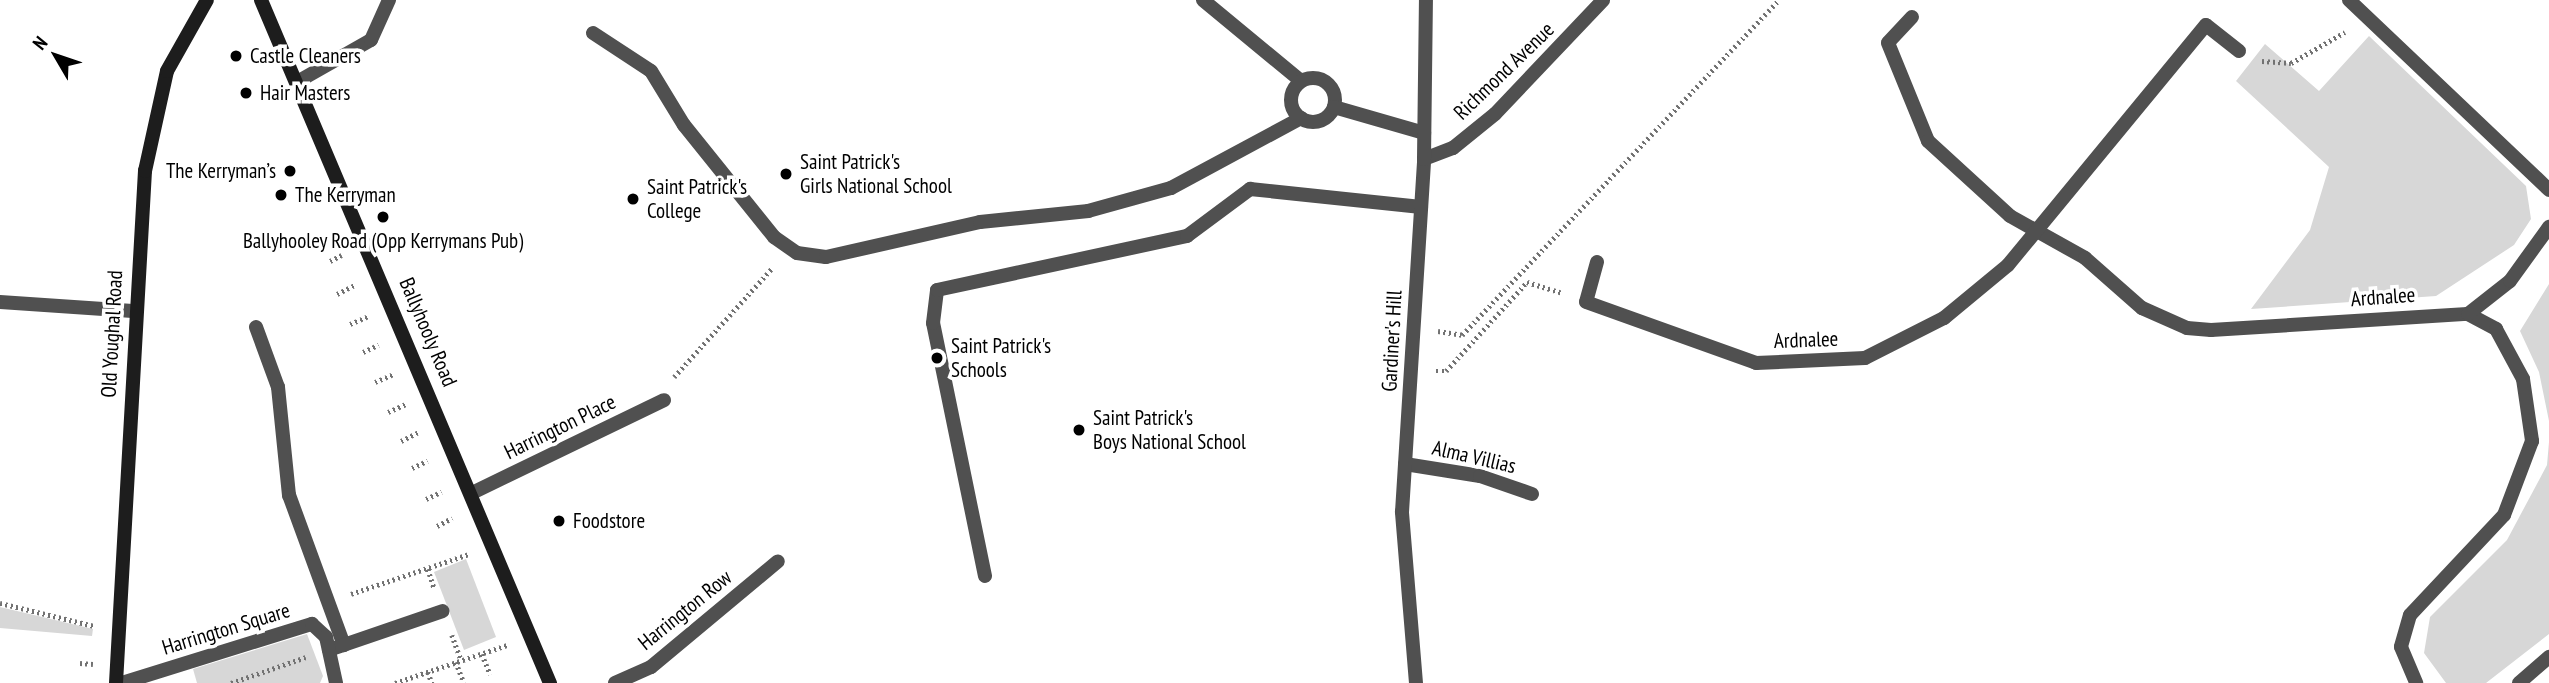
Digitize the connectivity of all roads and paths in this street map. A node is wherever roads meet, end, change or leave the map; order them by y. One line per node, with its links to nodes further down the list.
1 (207, 0): 31 (main road, Old Youghal Road)
2 (261, 0): 14 (main road, Ballyhooly Road)
3 (389, 0): 14 (street)
4 (1203, 0): 13 (street)
5 (1426, 0): 17 (street, Gardiner's Hill)
6 (1603, 0): 18 (street, Richmond Avenue)
7 (1779, 0): 35 (path)
8 (2348, 0): 10 (street)
9 (1912, 17): 22 (street, Ardnalee)
10 (2367, 17): 12 (path); 19 (street)
11 (593, 33): 23 (street)
12 (2239, 51): 22 (street, Ardnalee)
13 (1301, 81): 15 (street); 16 (street)
14 (297, 82): 51 (main road, Ballyhooly Road)
15 (1334, 107): 16 (street); 17 (street)
16 (1301, 118): 23 (street)
17 (1424, 133): 18 (street, Gardiner's Hill)
18 (1424, 159): 20 (street, Gardiner's Hill)
19 (2549, 190)
20 (1421, 208): 35 (street, Gardiner's Hill); 58 (street)
21 (2549, 227): 32 (street)
22 (2037, 233): 30 (street, Ardnalee); 32 (street, Ardnalee)
23 (790, 248): 42 (path)
24 (344, 254): 25 (path)
25 (330, 261)
26 (1597, 262): 30 (street)
27 (357, 284): 28 (path)
28 (337, 294)
29 (0, 302): 31 (street)
30 (1586, 302): 39 (path)
31 (133, 311): 62 (main road, Old Youghal Road)
32 (2468, 314): 83 (street)
33 (370, 315): 34 (path)
34 (350, 324)
35 (1414, 326): 39 (street, Gardiner's Hill)
36 (256, 327): 59 (street)
37 (382, 343): 38 (path)
38 (363, 352)
39 (1411, 371): 48 (street, Gardiner's Hill)
40 (396, 373): 41 (path)
41 (375, 382)
42 (664, 400): 51 (street, Harrington Place)
43 (409, 403): 44 (path)
44 (388, 412)
45 (421, 431): 46 (path)
46 (401, 441)
47 (433, 458): 49 (path)
48 (1405, 464): 52 (street, Alma Villias); 82 (street, Gardiner's Hill)
49 (412, 468)
50 (446, 489): 53 (path)
51 (474, 492): 80 (main road, Ballyhooly Road)
52 (1532, 494)
53 (426, 499)
54 (457, 516): 55 (path)
55 (437, 526)
56 (473, 552): 59 (path)
57 (778, 561): 81 (street, Harrington Row)
58 (985, 576)
59 (328, 601): 63 (street)
60 (0, 603): 62 (path)
61 (443, 611): 63 (street)
62 (117, 632): 73 (main road, Old Youghal Road)
63 (344, 645): 65 (street)
64 (505, 646): 66 (path)
65 (329, 650): 74 (street, Harrington Square); 76 (street, Harrington Square)
66 (482, 654): 69 (path); 71 (path)
67 (306, 657): 75 (path)
68 (2549, 657): 84 (street)
69 (456, 662): 70 (path); 79 (path)
70 (428, 672): 72 (path); 78 (path)
71 (491, 674)
72 (404, 681): 77 (path)
73 (116, 683)
74 (122, 683)
75 (231, 683)
76 (336, 683)
77 (395, 683)
78 (432, 683)
79 (464, 683)
80 (551, 683)
81 (615, 683)
82 (1416, 683)
83 (2416, 683)
84 (2519, 683)

